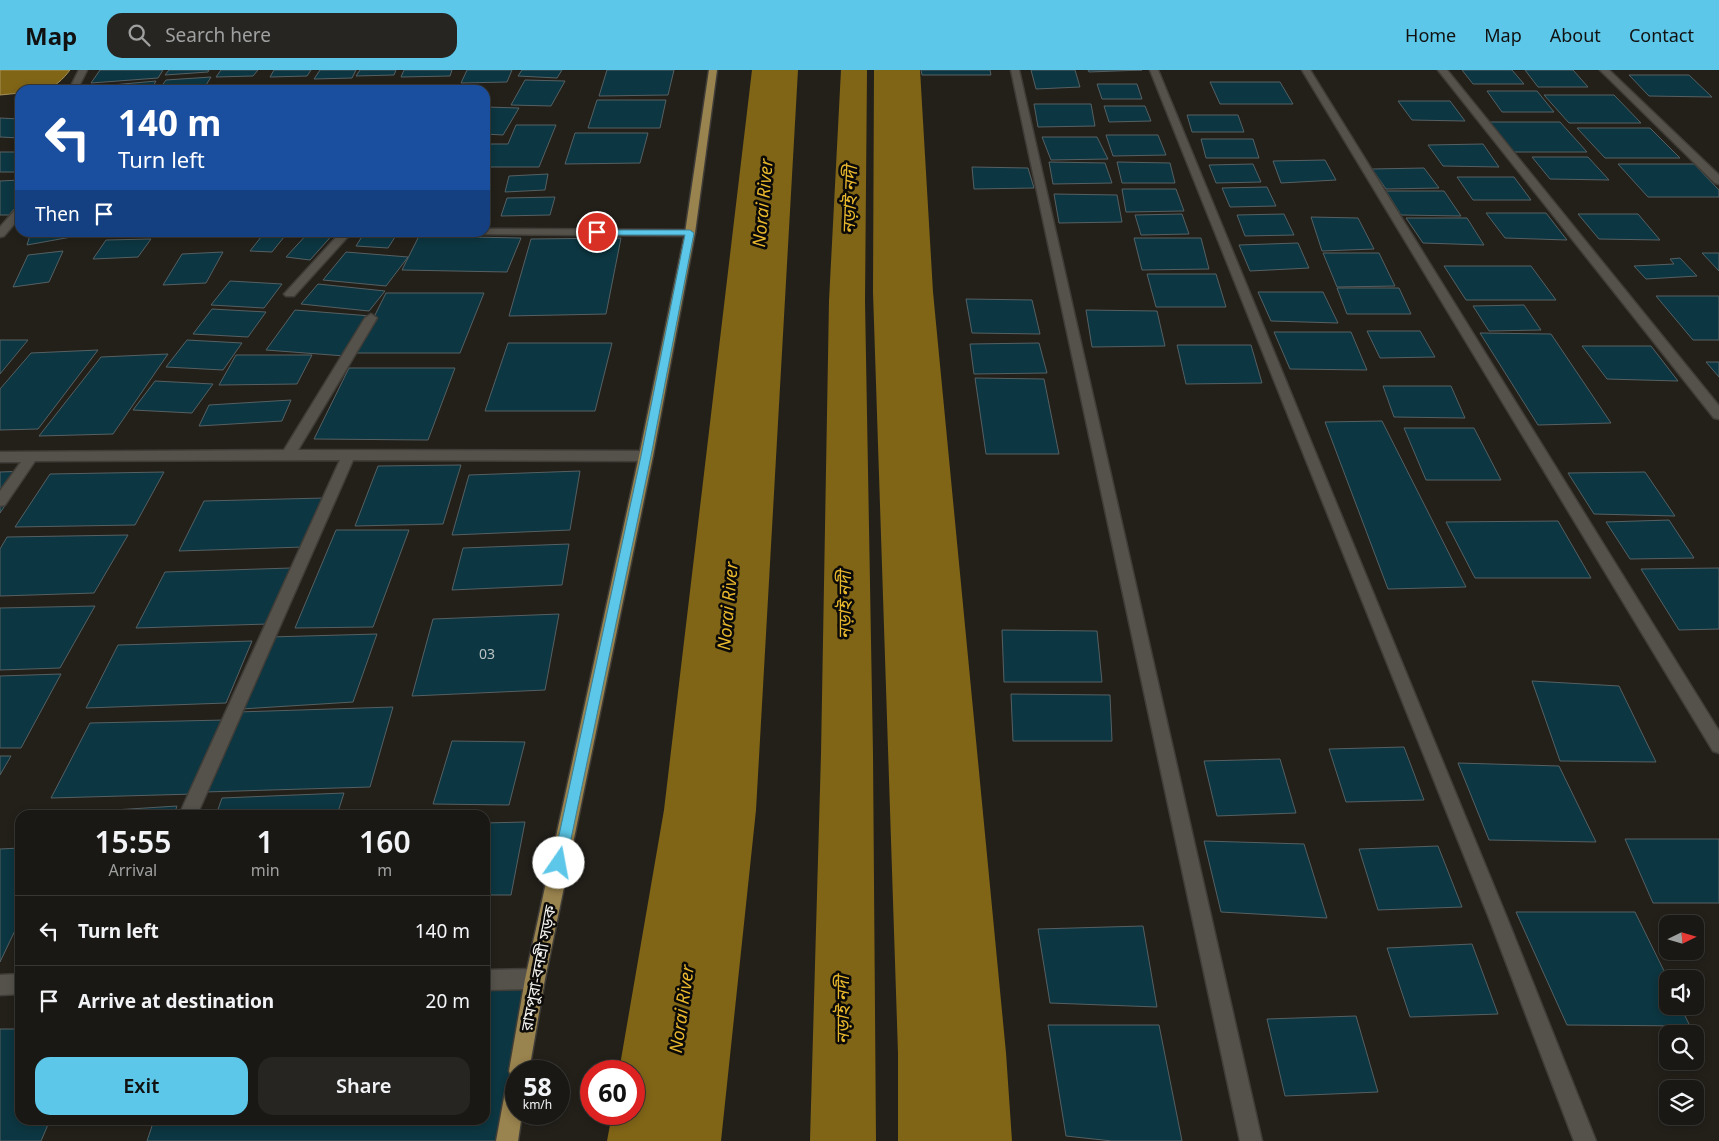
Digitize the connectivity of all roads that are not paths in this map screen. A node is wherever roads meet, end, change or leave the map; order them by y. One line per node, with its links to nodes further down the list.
1 (83, 70): 8 (street)
2 (713, 70): 12 (main road, রামপুরা-বনশ্রী সড়ক)
3 (1015, 70): 33 (street)
4 (1154, 70): 34 (street)
5 (1306, 70): 24 (street)
6 (1442, 70): 17 (street)
7 (1604, 70): 9 (street)
8 (76, 85)
9 (1719, 181)
10 (15, 217): 13 (street)
11 (490, 232): 12 (street)
12 (690, 233): 20 (main road, রামপুরা-বনশ্রী সড়ক)
13 (0, 234)
14 (342, 237): 15 (street)
15 (290, 294)
16 (371, 318): 18 (street)
17 (1719, 415)
18 (288, 455): 19 (street); 22 (street)
19 (348, 456): 20 (street); 25 (street)
20 (646, 456): 26 (main road, রামপুরা-বনশ্রী সড়ক)
21 (0, 457): 22 (street)
22 (31, 457): 23 (street)
23 (0, 500)
24 (1719, 746)
25 (190, 810)
26 (535, 979): 27 (street); 30 (main road, রামপুরা-বনশ্রী সড়ক)
27 (490, 980)
28 (15, 984): 29 (street)
29 (0, 985)
30 (521, 1060)
31 (510, 1125): 32 (main road)
32 (507, 1141)
33 (1251, 1141)
34 (1585, 1141)

